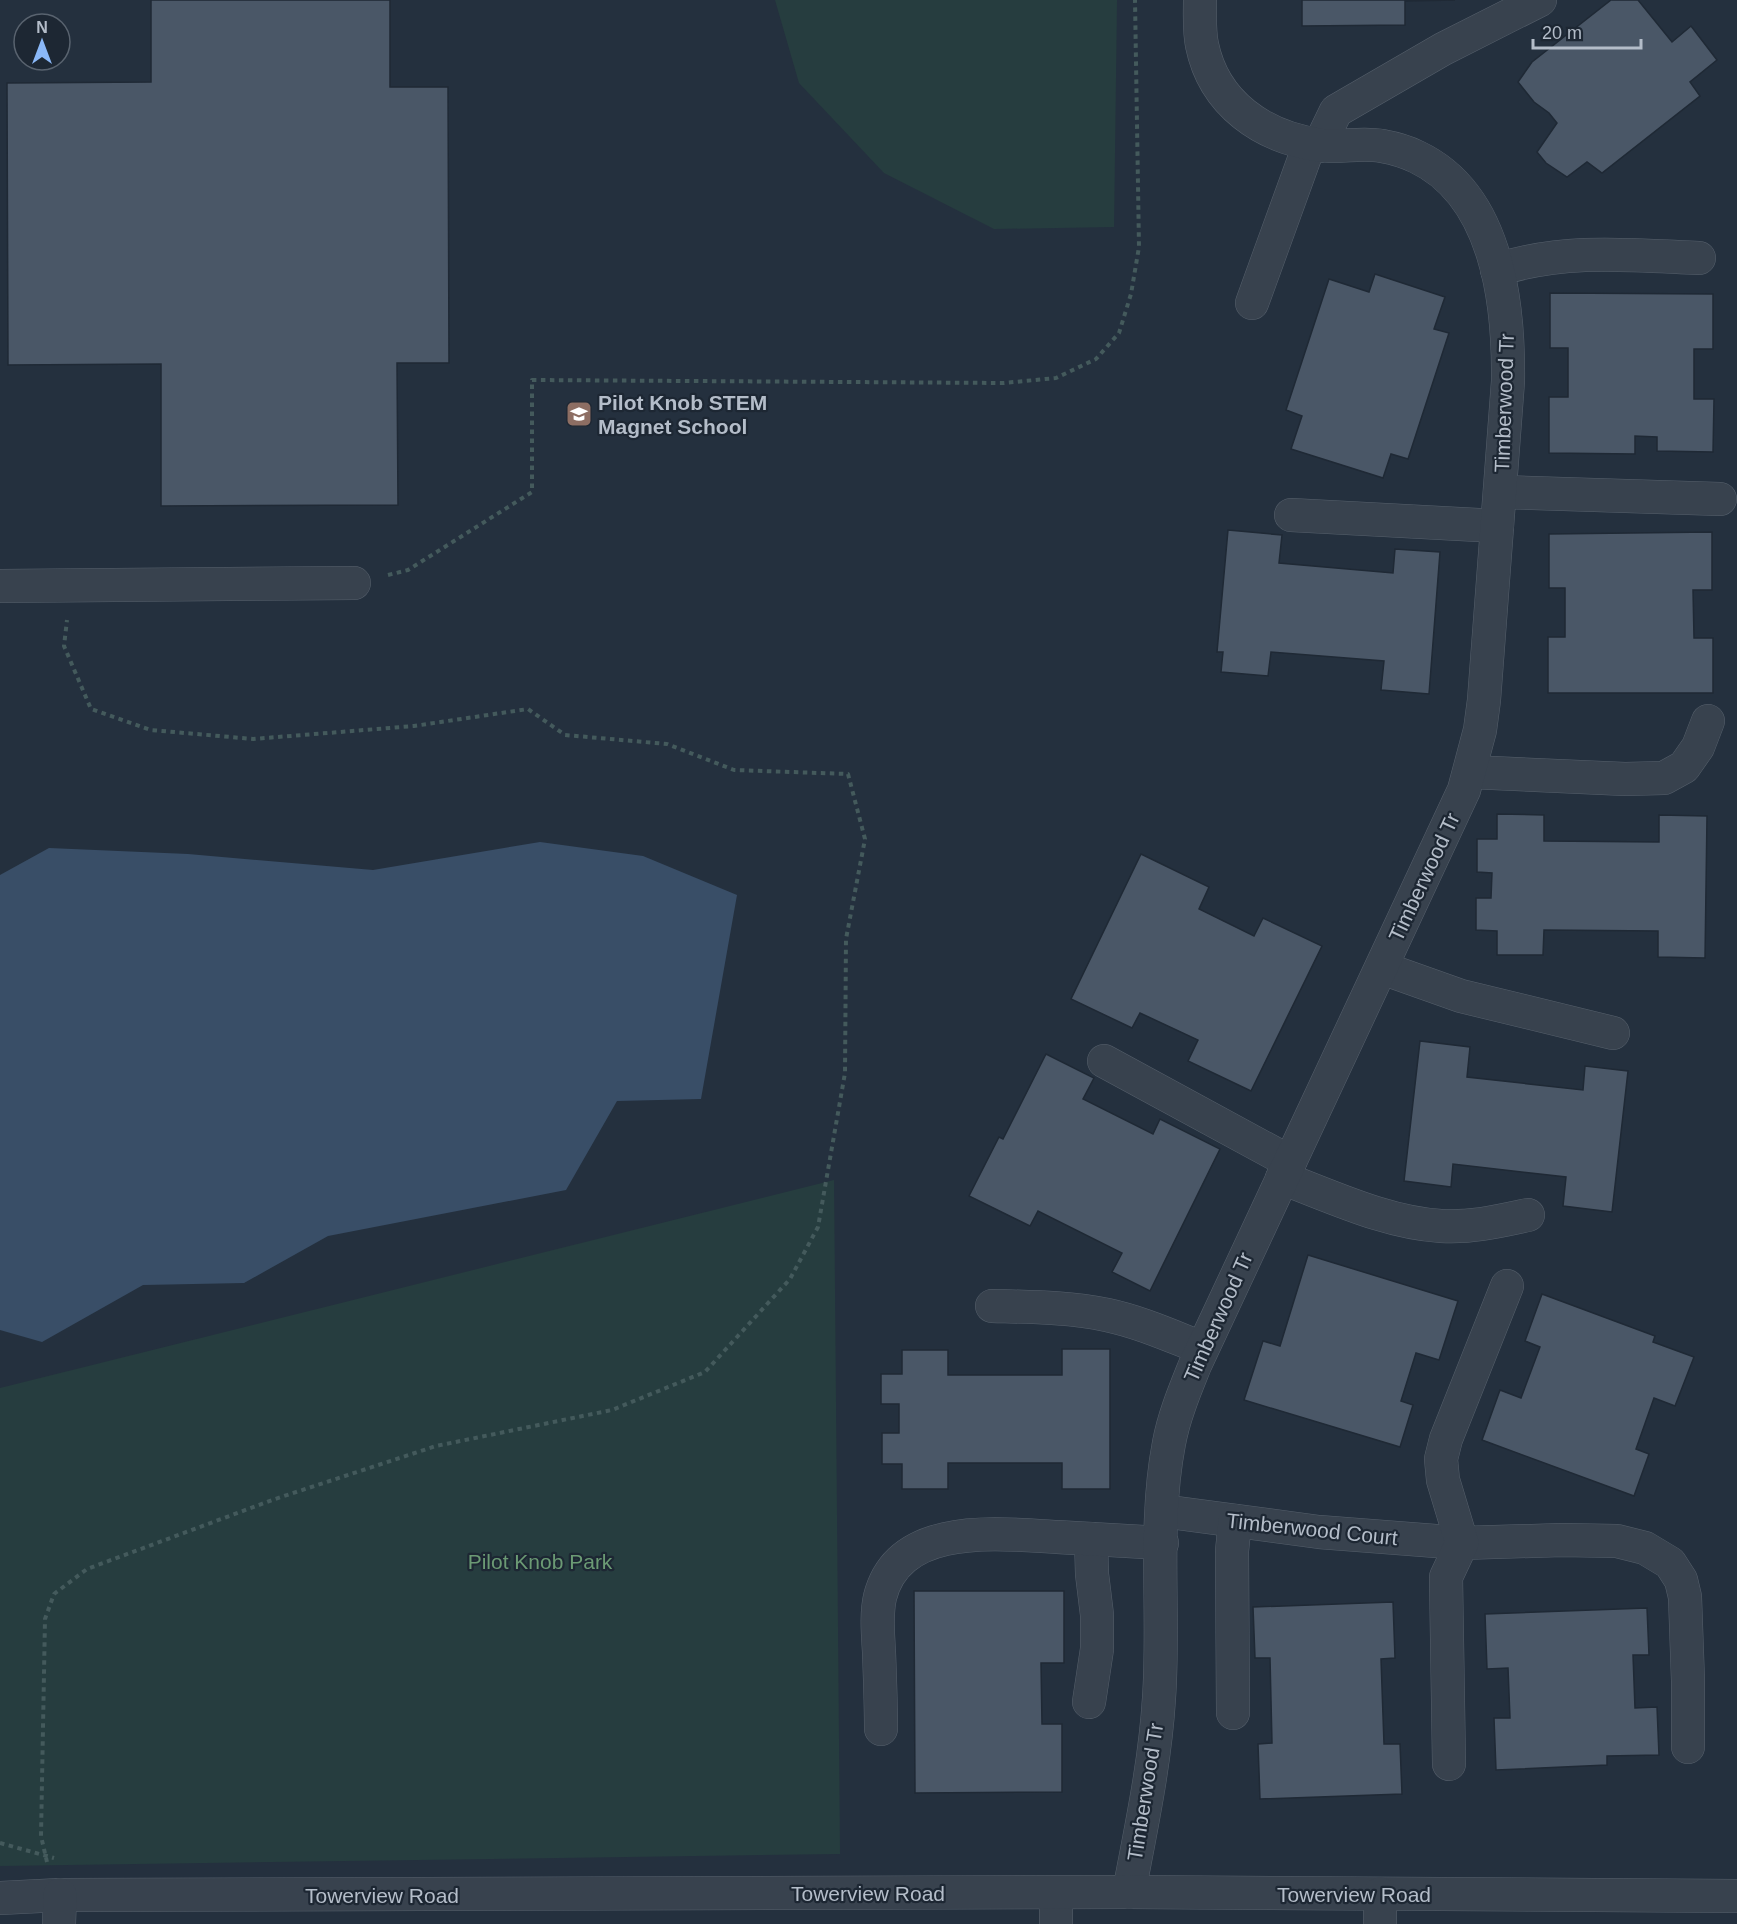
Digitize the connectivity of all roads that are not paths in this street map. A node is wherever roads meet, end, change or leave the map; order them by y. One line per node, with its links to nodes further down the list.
1 (1200, 0): 3 (street, Timberwood Tr)
2 (1540, 0): 3 (street)
3 (1315, 144): 5 (street, Timberwood Tr); 6 (street)
4 (1699, 258): 5 (street)
5 (1497, 270): 7 (street, Timberwood Tr)
6 (1252, 303)
7 (1500, 492): 8 (street); 10 (street, Timberwood Tr)
8 (1720, 499)
9 (1291, 515): 10 (street)
10 (1497, 526): 14 (street, Timberwood Tr)
11 (354, 583): 12 (street)
12 (0, 586)
13 (1708, 721): 14 (street)
14 (1470, 772): 15 (street, Timberwood Tr)
15 (1382, 968): 16 (street); 18 (street, Timberwood Tr)
16 (1613, 1033)
17 (1104, 1061): 18 (street)
18 (1286, 1170): 19 (street); 22 (street, Timberwood Tr)
19 (1528, 1215)
20 (1507, 1286): 27 (street)
21 (992, 1306): 22 (street)
22 (1202, 1348): 23 (street, Timberwood Tr)
23 (1162, 1511): 24 (street, Timberwood Court); 26 (street, Timberwood Tr)
24 (1234, 1521): 27 (street, Timberwood Court); 29 (street)
25 (1091, 1539): 26 (street); 28 (street); 30 (street)
26 (1162, 1543): 33 (street, Timberwood Tr)
27 (1462, 1543): 31 (street, Timberwood Court); 32 (street)
28 (1089, 1702)
29 (1233, 1713)
30 (881, 1729)
31 (1688, 1747)
32 (1449, 1764)
33 (1129, 1892): 36 (street, Towerview Road); 37 (street, Towerview Road)
34 (1737, 1896): 37 (street, Towerview Road)
35 (0, 1898): 38 (street, Towerview Road)
36 (1056, 1908): 38 (street, Towerview Road)
37 (1380, 1909)
38 (59, 1910)

